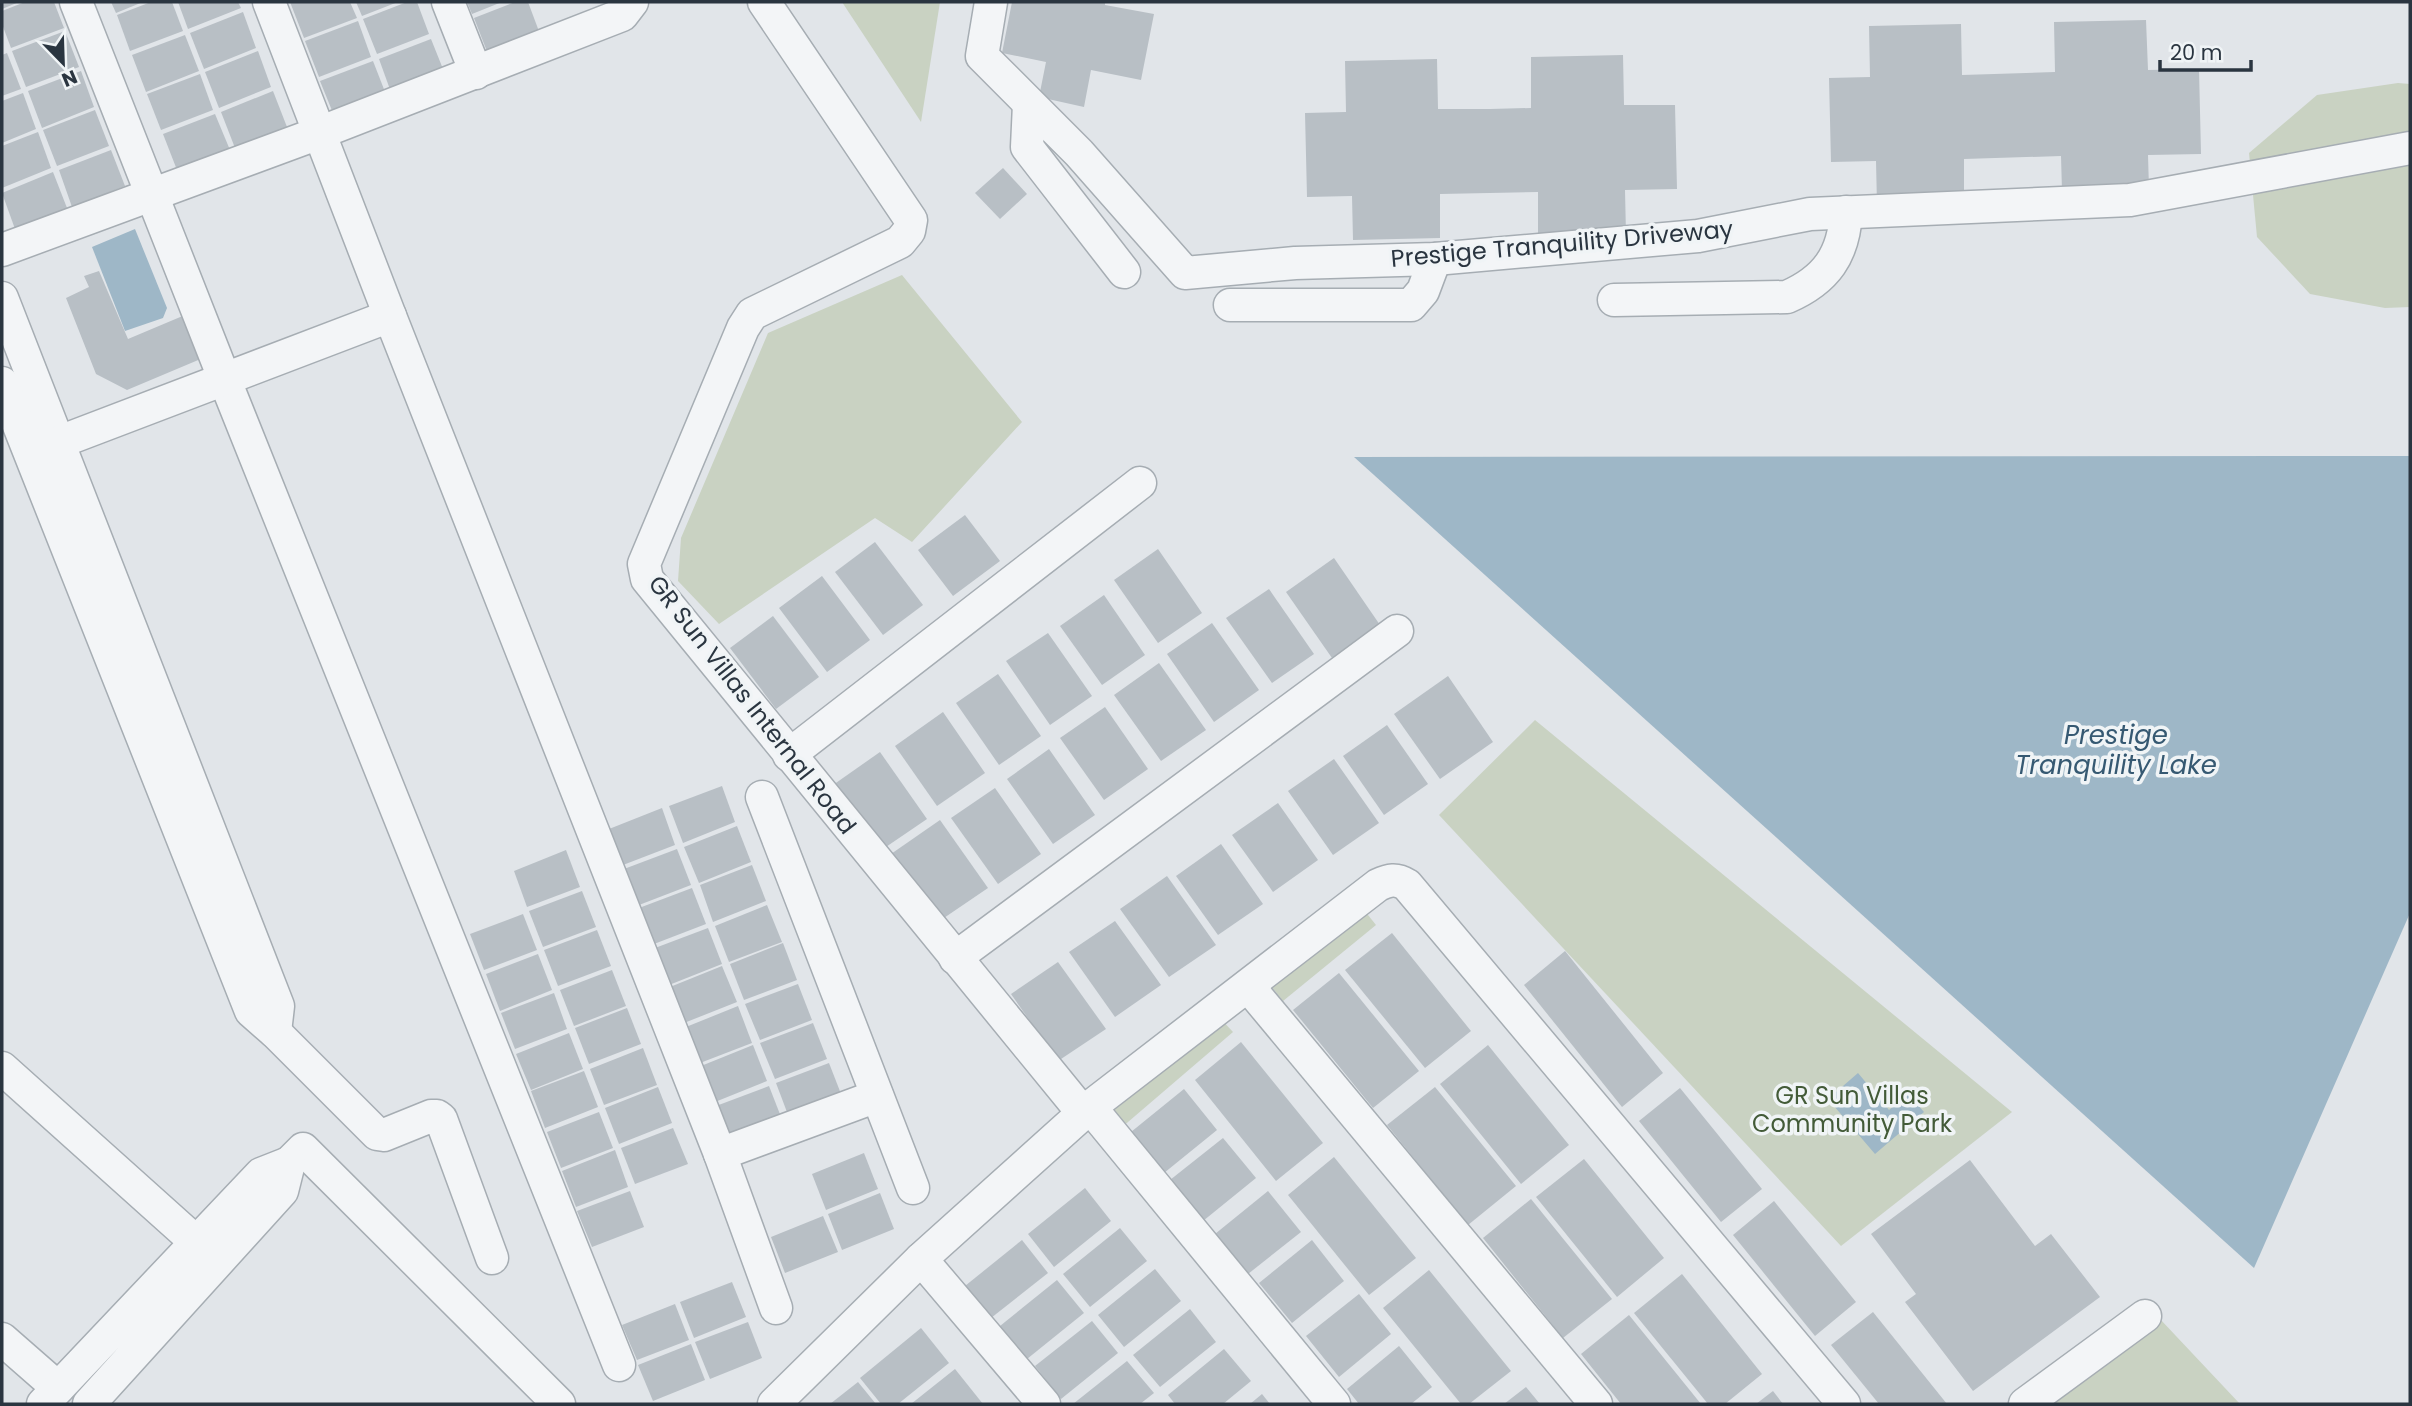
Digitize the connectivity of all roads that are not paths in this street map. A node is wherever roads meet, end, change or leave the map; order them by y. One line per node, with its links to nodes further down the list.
1 (76, 2): 11 (street)
2 (268, 2): 9 (street)
3 (448, 2): 7 (street)
4 (632, 2): 7 (street)
5 (764, 2): 26 (street, GR Sun Villas Internal Road)
6 (991, 2): 8 (street, Prestige Tranquility Driveway)
7 (476, 73): 9 (street)
8 (1029, 104): 14 (street, Prestige Tranquility Driveway); 15 (street)
9 (319, 134): 11 (street); 19 (street)
10 (2410, 148): 12 (street, Prestige Tranquility Driveway)
11 (152, 194): 13 (street); 20 (street)
12 (1846, 212): 14 (street, Prestige Tranquility Driveway); 17 (street)
13 (2, 250)
14 (1435, 260): 18 (street)
15 (1124, 272)
16 (2, 298): 22 (street)
17 (1614, 300)
18 (1230, 305)
19 (390, 316): 20 (street); 34 (street)
20 (224, 378): 22 (street); 43 (street)
21 (2, 383): 23 (street)
22 (60, 442): 23 (street); 27 (street)
23 (30, 454): 27 (street)
24 (1140, 483): 26 (street)
25 (1397, 631): 29 (street)
26 (789, 755): 29 (street, GR Sun Villas Internal Road)
27 (178, 788): 38 (street)
28 (762, 797): 32 (street)
29 (955, 958): 33 (street, GR Sun Villas Internal Road)
30 (1248, 986): 33 (street); 50 (street); 51 (street)
31 (2, 1068): 37 (street)
32 (877, 1096): 34 (street); 36 (street)
33 (1086, 1110): 39 (street); 49 (street, GR Sun Villas Internal Road)
34 (720, 1154): 40 (street)
35 (289, 1163): 37 (street); 45 (street); 46 (street)
36 (913, 1188)
37 (196, 1242): 44 (street)
38 (492, 1258)
39 (921, 1259): 47 (street); 48 (street)
40 (776, 1308)
41 (2145, 1316): 52 (street)
42 (2, 1339): 44 (street)
43 (619, 1365)
44 (50, 1396)
45 (89, 1404)
46 (559, 1404)
47 (774, 1404)
48 (1044, 1404)
49 (1334, 1404)
50 (1596, 1404)
51 (1844, 1404)
52 (2025, 1404)

